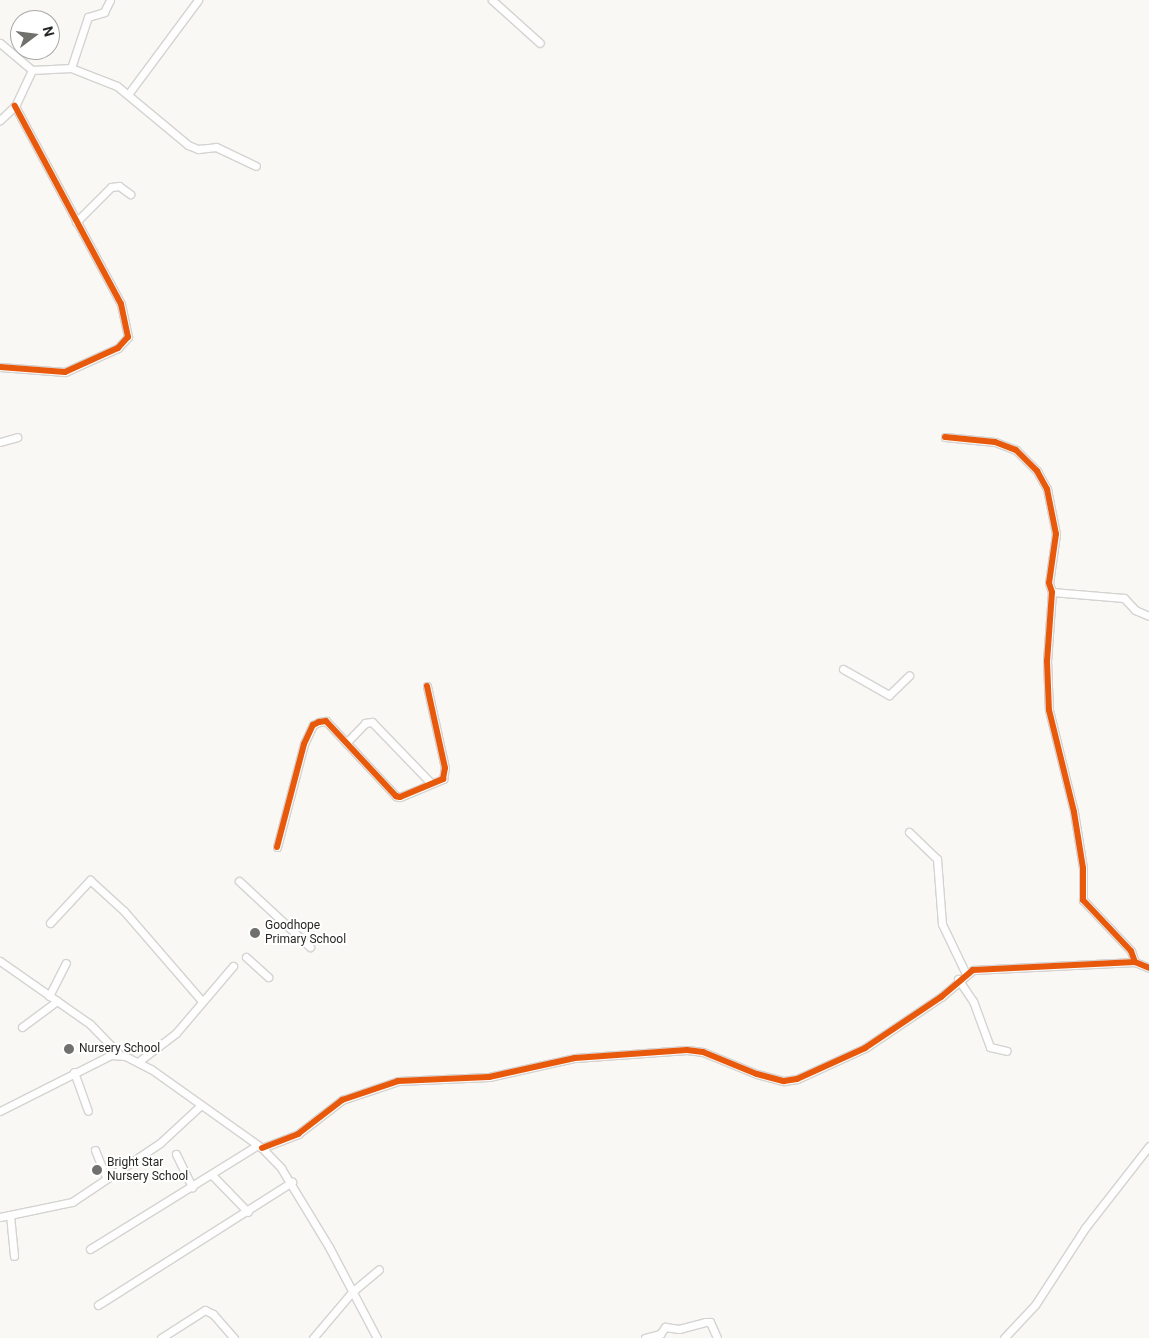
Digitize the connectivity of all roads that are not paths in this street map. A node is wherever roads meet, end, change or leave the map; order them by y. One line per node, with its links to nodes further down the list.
1 (110, 0): 6 (street)
2 (198, 0): 8 (street)
3 (492, 0): 5 (street)
4 (0, 43): 7 (street)
5 (540, 44)
6 (71, 68): 7 (street); 8 (street)
7 (32, 70): 9 (street)
8 (129, 93): 11 (street)
9 (15, 106): 10 (street); 13 (street)
10 (0, 120)
11 (256, 166)
12 (130, 194): 13 (street)
13 (76, 222): 14 (street)
14 (0, 367)
15 (17, 437): 17 (street)
16 (945, 437): 18 (street)
17 (0, 442)
18 (1052, 592): 19 (street); 32 (street)
19 (1149, 616)
20 (843, 669): 21 (street)
21 (908, 676)
22 (426, 686): 24 (street)
23 (346, 743): 24 (street); 24 (street); 26 (street)
24 (430, 782)
25 (909, 832): 36 (street)
26 (277, 847)
27 (239, 881): 29 (street)
28 (50, 923): 40 (street)
29 (310, 947)
30 (246, 958): 37 (street)
31 (0, 960): 39 (street)
32 (1135, 962): 35 (street); 36 (street)
33 (66, 964): 39 (street)
34 (233, 966): 40 (street)
35 (1149, 968)
36 (965, 972): 38 (street)
37 (268, 977)
38 (958, 979): 43 (street); 51 (street)
39 (49, 996): 41 (street)
40 (201, 1000): 45 (street)
41 (57, 1001): 42 (street); 44 (street)
42 (22, 1027)
43 (1007, 1051)
44 (120, 1055): 45 (street); 46 (street)
45 (138, 1062): 47 (street)
46 (74, 1072): 48 (street); 49 (street)
47 (201, 1105): 51 (street); 55 (street)
48 (0, 1111)
49 (88, 1111)
50 (1149, 1146): 72 (street)
51 (259, 1147): 54 (street); 56 (street)
52 (95, 1150): 55 (street)
53 (176, 1154): 57 (street)
54 (213, 1176): 57 (street); 58 (street)
55 (107, 1179): 59 (street)
56 (292, 1182): 58 (street); 64 (street)
57 (192, 1187): 61 (street)
58 (248, 1212): 65 (street)
59 (10, 1215): 60 (street); 62 (street)
60 (0, 1217)
61 (90, 1249)
62 (14, 1256)
63 (379, 1269): 64 (street)
64 (352, 1292): 68 (street); 69 (street)
65 (98, 1305)
66 (161, 1338): 67 (street)
67 (234, 1338)
68 (313, 1338)
69 (377, 1338)
70 (645, 1338): 71 (street)
71 (717, 1338)
72 (1004, 1338)

